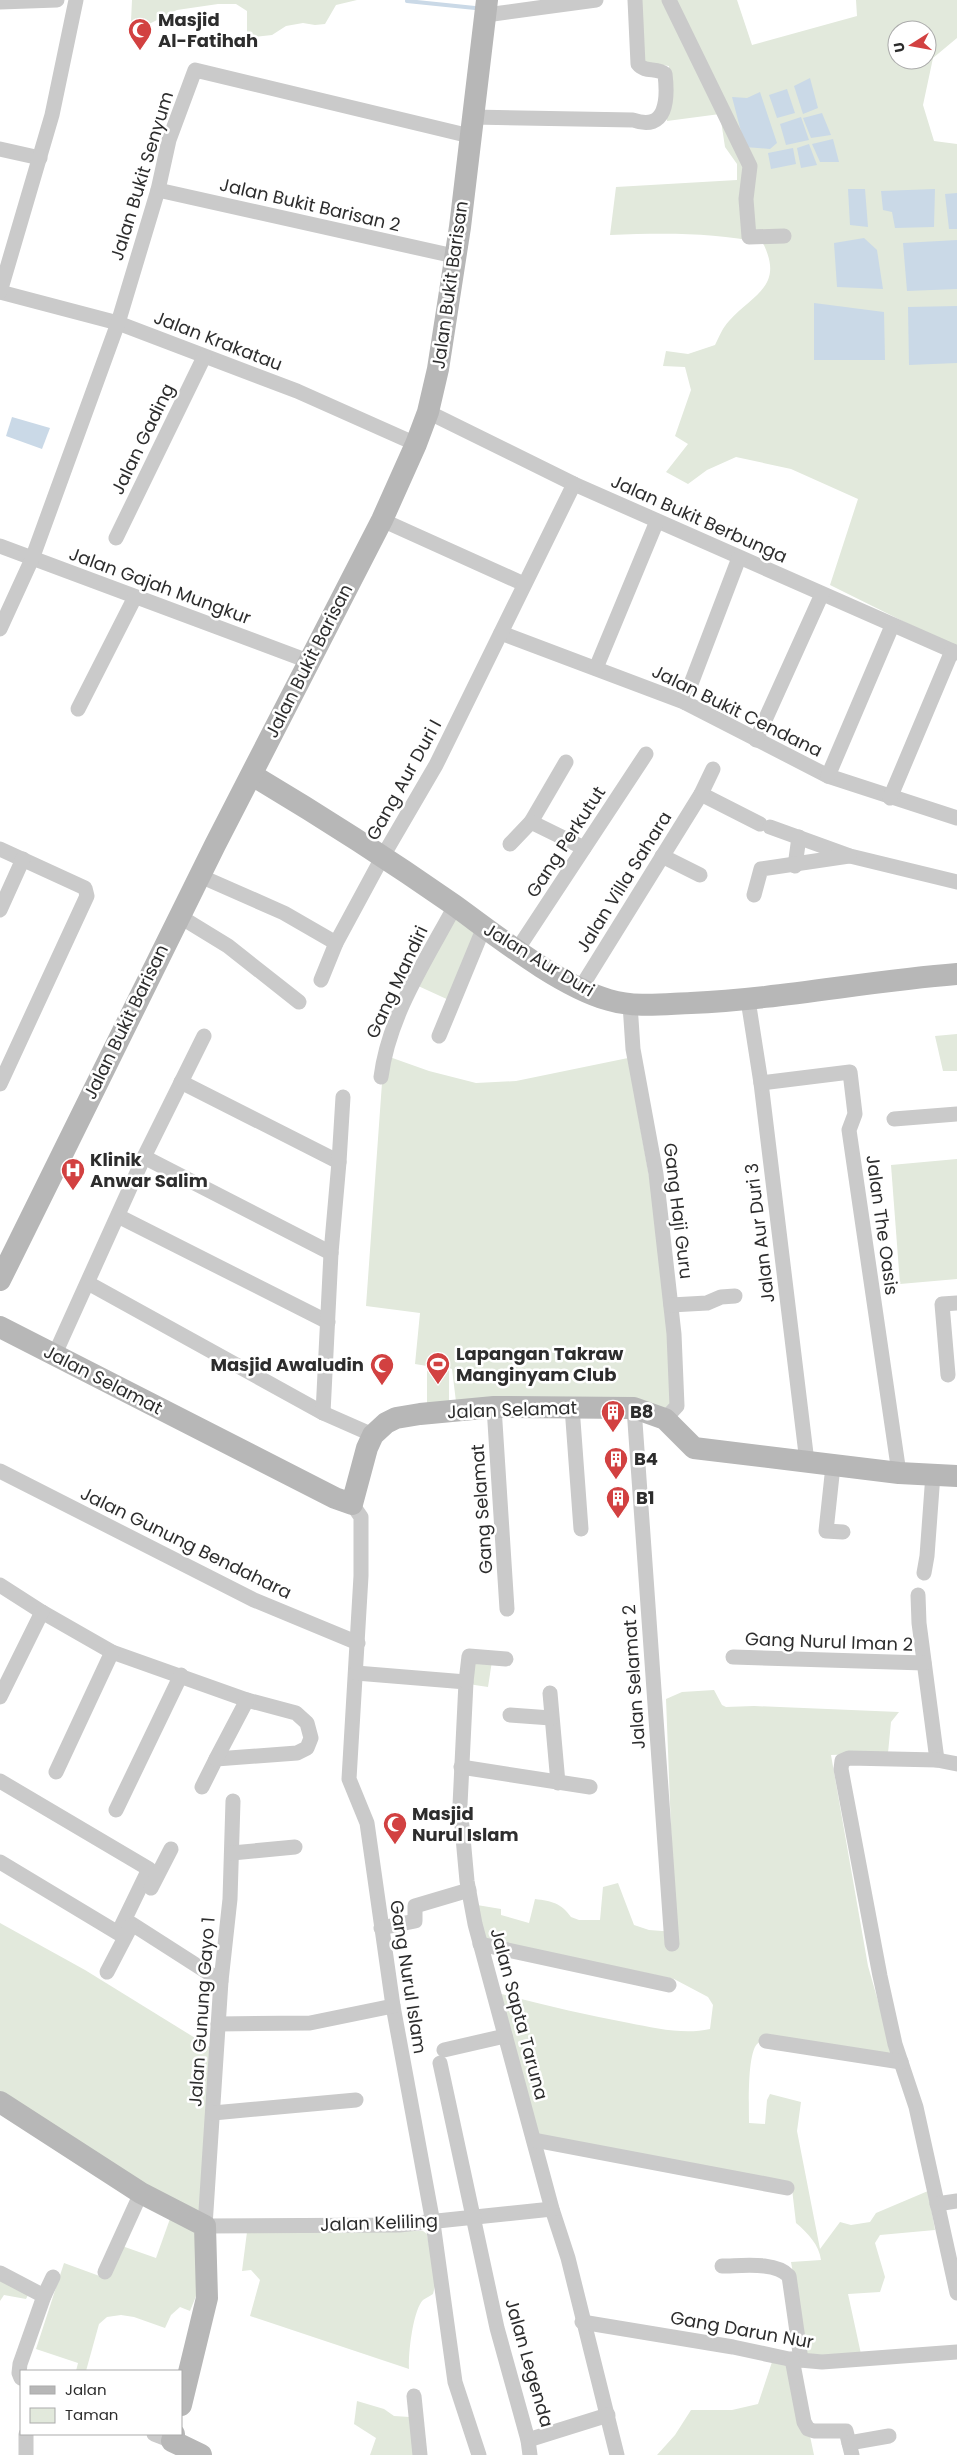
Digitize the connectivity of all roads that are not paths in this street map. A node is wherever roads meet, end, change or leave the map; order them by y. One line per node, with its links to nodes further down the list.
1 (57, 0): 6 (street)
2 (76, 0): 10 (street)
3 (596, 0): 7 (street)
4 (635, 0): 8 (street)
5 (668, 0): 12 (street)
6 (0, 2)
7 (487, 8): 8 (street, Jalan Bukit Barisan)
8 (471, 127): 11 (street, Jalan Bukit Senyum); 13 (street, Jalan Bukit Barisan)
9 (0, 149): 10 (street)
10 (40, 158): 14 (street)
11 (158, 190): 13 (street, Jalan Bukit Barisan 2); 15 (street, Jalan Bukit Senyum)
12 (784, 236)
13 (454, 256): 17 (street, Jalan Bukit Barisan)
14 (0, 292): 15 (street, Jalan Krakatau)
15 (118, 322): 16 (street, Jalan Krakatau); 25 (street, Jalan Bukit Senyum)
16 (204, 357): 18 (street, Jalan Krakatau); 22 (street, Jalan Gading)
17 (428, 412): 18 (street, Jalan Bukit Barisan); 19 (street, Jalan Bukit Berbunga)
18 (416, 444): 20 (street, Jalan Bukit Barisan)
19 (574, 484): 21 (street, Jalan Bukit Berbunga); 26 (street, Gang Aur Duri I)
20 (382, 520): 26 (street); 33 (street, Jalan Bukit Barisan)
21 (657, 521): 24 (street, Jalan Bukit Berbunga); 34 (street)
22 (116, 538)
23 (0, 546): 25 (street, Jalan Gajah Mungkur)
24 (739, 558): 27 (street, Jalan Bukit Berbunga); 35 (street)
25 (32, 559): 28 (street, Jalan Gajah Mungkur); 30 (street, Jalan Bukit Senyum)
26 (524, 584): 31 (street, Gang Aur Duri I)
27 (822, 594): 29 (street, Jalan Bukit Berbunga); 37 (street)
28 (135, 597): 33 (street, Jalan Gajah Mungkur); 36 (street)
29 (892, 626): 32 (street, Jalan Bukit Berbunga); 42 (street)
30 (0, 629)
31 (501, 633): 34 (street, Jalan Bukit Cendana); 51 (street, Gang Aur Duri I)
32 (955, 652): 44 (street)
33 (308, 661): 41 (street, Jalan Bukit Barisan)
34 (596, 668): 35 (street, Jalan Bukit Cendana)
35 (684, 702): 37 (street, Jalan Bukit Cendana)
36 (78, 709)
37 (756, 740): 42 (street, Jalan Bukit Cendana)
38 (646, 754): 49 (street, Gang Perkutut)
39 (566, 762): 46 (street)
40 (713, 769): 43 (street, Jalan Villa Sahara)
41 (252, 775): 51 (street, Jalan Aur Duri); 57 (street, Jalan Bukit Barisan)
42 (828, 776): 44 (street, Jalan Bukit Cendana)
43 (701, 794): 47 (street); 52 (street, Jalan Villa Sahara)
44 (890, 798): 45 (street, Jalan Bukit Cendana)
45 (957, 818)
46 (530, 822): 48 (street); 49 (street)
47 (799, 837): 53 (street); 55 (street)
48 (510, 844)
49 (584, 848): 65 (street, Gang Perkutut)
50 (0, 849): 54 (street)
51 (383, 856): 60 (street, Jalan Aur Duri); 64 (street, Gang Aur Duri I)
52 (662, 856): 56 (street); 68 (street, Jalan Villa Sahara)
53 (850, 856): 55 (street); 58 (street)
54 (23, 859): 61 (street); 77 (street)
55 (795, 866): 59 (street)
56 (700, 875)
57 (200, 876): 62 (street, Jalan Bukit Barisan); 64 (street)
58 (957, 882)
59 (754, 894)
60 (455, 906): 63 (street, Jalan Aur Duri); 74 (street, Gang Mandiri)
61 (0, 910)
62 (179, 916): 70 (street); 85 (street, Jalan Bukit Barisan)
63 (484, 927): 65 (street, Jalan Aur Duri); 73 (street)
64 (336, 943): 67 (street, Gang Aur Duri I)
65 (518, 950): 68 (street, Jalan Aur Duri)
66 (957, 974): 69 (street, Jalan Aur Duri)
67 (321, 980)
68 (580, 989): 71 (street, Jalan Aur Duri)
69 (748, 1000): 71 (street, Jalan Aur Duri); 76 (street, Jalan Aur Duri 3)
70 (299, 1002)
71 (630, 1004): 89 (street, Gang Haji Guru)
72 (204, 1036): 75 (street)
73 (439, 1036)
74 (381, 1076)
75 (181, 1082): 81 (street); 82 (street)
76 (761, 1083): 100 (street, Jalan Aur Duri 3); 103 (street, Jalan The Oasis)
77 (0, 1084)
78 (342, 1097): 82 (street)
79 (957, 1114): 80 (street)
80 (894, 1119)
81 (144, 1157): 83 (street); 84 (street)
82 (340, 1162): 84 (street)
83 (118, 1216): 86 (street); 90 (street)
84 (331, 1254): 90 (street)
85 (0, 1280)
86 (88, 1283): 92 (street); 97 (street)
87 (735, 1296): 89 (street)
88 (957, 1303): 93 (street)
89 (671, 1305): 98 (street, Gang Haji Guru)
90 (328, 1322): 97 (street)
91 (0, 1327): 92 (street, Jalan Selamat)
92 (54, 1356): 106 (street, Jalan Selamat)
93 (948, 1375)
94 (494, 1406): 95 (street, Jalan Selamat); 99 (street, Jalan Selamat); 112 (street, Gang Selamat)
95 (572, 1407): 96 (street, Jalan Selamat); 107 (street)
96 (634, 1408): 98 (street, Jalan Selamat); 146 (street, Jalan Selamat 2)
97 (323, 1413): 99 (street)
98 (665, 1419): 100 (street, Jalan Selamat)
99 (372, 1435): 106 (street)
100 (807, 1462): 101 (street, Jalan Selamat)
101 (833, 1466): 103 (street, Jalan Selamat); 108 (street)
102 (0, 1471): 114 (street, Jalan Gunung Bendahara)
103 (899, 1473): 104 (street, Jalan Selamat)
104 (933, 1474): 105 (street, Jalan Selamat); 109 (street)
105 (957, 1476)
106 (352, 1504): 114 (street, Gang Nurul Islam)
107 (581, 1529)
108 (843, 1532)
109 (924, 1573)
110 (0, 1585): 113 (street)
111 (918, 1596): 118 (street)
112 (507, 1609)
113 (42, 1612): 115 (street); 123 (street)
114 (358, 1643): 119 (street, Gang Nurul Islam)
115 (112, 1652): 120 (street); 131 (street)
116 (732, 1657): 118 (street, Gang Nurul Iman 2)
117 (506, 1659): 121 (street, Jalan Sapta Taruna)
118 (924, 1663): 128 (street)
119 (356, 1673): 121 (street); 144 (street, Gang Nurul Islam)
120 (181, 1675): 124 (street); 137 (street)
121 (466, 1682): 130 (street, Jalan Sapta Taruna)
122 (550, 1693): 126 (street)
123 (0, 1697)
124 (247, 1700): 127 (street); 127 (street)
125 (510, 1715): 126 (street)
126 (551, 1718): 133 (street)
127 (216, 1759): 134 (street)
128 (937, 1760): 129 (street); 154 (street)
129 (957, 1764)
130 (461, 1767): 133 (street); 142 (street, Jalan Sapta Taruna)
131 (56, 1772)
132 (0, 1781): 143 (street)
133 (558, 1783): 135 (street)
134 (202, 1787)
135 (590, 1787)
136 (233, 1801): 140 (street, Jalan Gunung Gayo 1)
137 (116, 1810)
138 (295, 1847): 140 (street)
139 (171, 1849): 143 (street)
140 (232, 1853): 148 (street, Jalan Gunung Gayo 1)
141 (0, 1862): 143 (street)
142 (469, 1890): 144 (street); 145 (street, Jalan Sapta Taruna)
143 (128, 1926): 147 (street); 148 (street)
144 (381, 1928): 150 (street, Gang Nurul Islam)
145 (480, 1944): 149 (street); 152 (street, Jalan Sapta Taruna)
146 (672, 1944)
147 (107, 1972)
148 (220, 1980): 151 (street, Jalan Gunung Gayo 1)
149 (670, 1985)
150 (393, 2006): 151 (street); 165 (street, Gang Nurul Islam)
151 (218, 2024): 157 (street, Jalan Gunung Gayo 1)
152 (505, 2036): 158 (street, Jalan Sapta Taruna); 164 (street, Jalan Legenda)
153 (766, 2041): 154 (street)
154 (901, 2062): 162 (street)
155 (356, 2100): 157 (street)
156 (0, 2102): 160 (street, Jalan Keliling)
157 (213, 2113): 166 (street, Jalan Gunung Gayo 1)
158 (534, 2140): 159 (street); 163 (street, Jalan Sapta Taruna)
159 (786, 2188)
160 (141, 2193): 166 (street, Jalan Keliling); 168 (street)
161 (957, 2201): 162 (street)
162 (938, 2204): 171 (street)
163 (552, 2209): 164 (street, Jalan Keliling); 173 (street, Jalan Sapta Taruna)
164 (474, 2218): 165 (street, Jalan Keliling); 183 (street, Jalan Legenda)
165 (433, 2223): 166 (street, Jalan Keliling); 188 (street, Gang Nurul Islam)
166 (205, 2226): 177 (street)
167 (722, 2266): 175 (street)
168 (105, 2272)
169 (0, 2273): 172 (street)
170 (53, 2277): 172 (street)
171 (957, 2293)
172 (44, 2296): 176 (street)
173 (582, 2322): 175 (street, Gang Darun Nur); 179 (street, Jalan Sapta Taruna)
174 (957, 2352): 175 (street, Gang Darun Nur)
175 (796, 2360): 184 (street)
176 (20, 2376)
177 (182, 2401)
178 (404, 2410): 187 (street)
179 (608, 2415): 183 (street, Jalan Legenda); 189 (street, Jalan Sapta Taruna)
180 (26, 2435): 185 (street)
181 (166, 2436): 186 (street)
182 (889, 2436): 184 (street)
183 (529, 2448)
184 (850, 2449)
185 (26, 2455)
186 (201, 2455)
187 (420, 2455)
188 (479, 2455)
189 (617, 2455)

